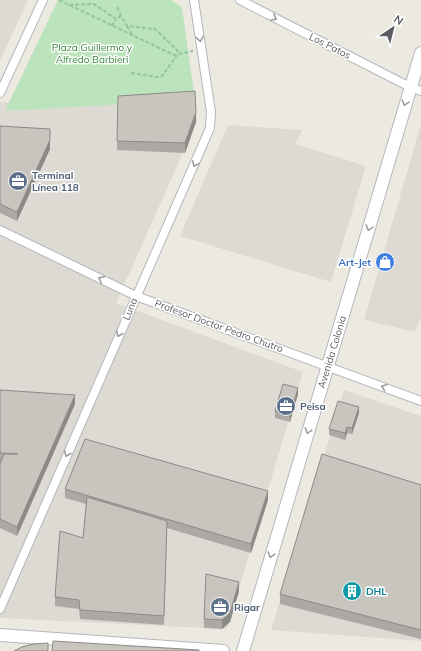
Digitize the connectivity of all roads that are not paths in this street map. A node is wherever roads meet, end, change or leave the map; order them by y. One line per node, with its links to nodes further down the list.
1 (43, 0): 6 (street)
2 (194, 0): 8 (street, Luna, one-way to 8)
3 (240, 0): 5 (street, Los Patos, one-way to 5)
4 (421, 52): 5 (main road, Avenida Colonia)
5 (416, 89): 9 (main road, Avenida Colonia, one-way to 9)
6 (0, 93)
7 (0, 230): 8 (street, Profesor Doctor Pedro Chutro, one-way to 7)
8 (136, 296): 9 (street, Profesor Doctor Pedro Chutro); 11 (street, Luna, one-way to 11)
9 (327, 366): 10 (street, Profesor Doctor Pedro Chutro, one-way to 9); 14 (main road, Avenida Colonia, one-way to 14)
10 (421, 401)
11 (0, 609)
12 (0, 635): 13 (main road)
13 (223, 651)
14 (243, 651)

